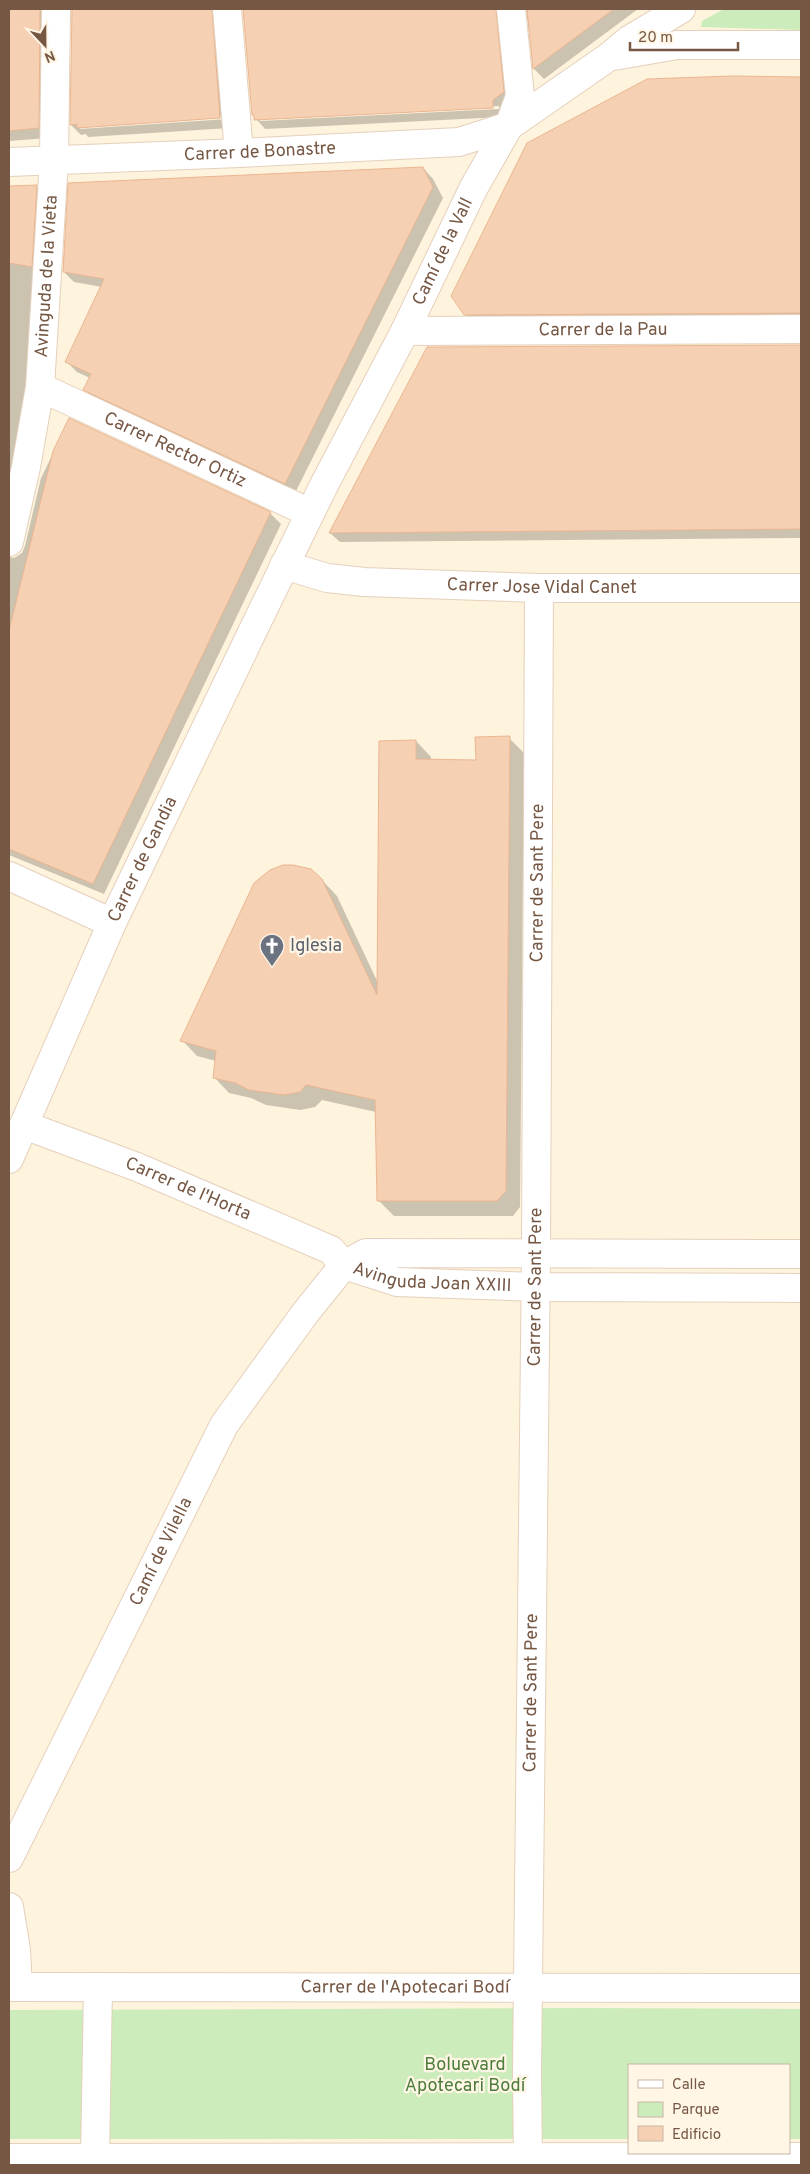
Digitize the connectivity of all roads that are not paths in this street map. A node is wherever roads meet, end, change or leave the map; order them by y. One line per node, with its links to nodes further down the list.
1 (56, 9): 9 (street, Avinguda de la Vieta)
2 (227, 9): 8 (street)
3 (510, 9): 7 (street)
4 (681, 9): 6 (street, Camí de la Vall)
5 (801, 46): 6 (street)
6 (610, 56): 7 (street, Camí de la Vall)
7 (509, 126): 8 (street, Carrer de Bonastre); 12 (street, Camí de la Vall)
8 (239, 154): 9 (street, Carrer de Bonastre)
9 (54, 160): 10 (street, Carrer de Bonastre); 13 (street, Avinguda de la Vieta)
10 (9, 162)
11 (801, 329): 12 (street, Carrer de la Pau)
12 (405, 331): 15 (street, Camí de la Vall)
13 (40, 387): 14 (street, Avinguda de la Vieta); 15 (street, Carrer Rector Ortiz)
14 (17, 465): 16 (street, Avinguda de la Vieta)
15 (310, 512): 17 (street, Camí de la Vall)
16 (9, 542)
17 (284, 565): 18 (street, Carrer Jose Vidal Canet); 21 (street, Carrer de Gandia)
18 (539, 588): 19 (street, Carrer Jose Vidal Canet); 24 (street, Carrer de Sant Pere)
19 (801, 588)
20 (9, 876): 21 (street)
21 (112, 922): 22 (street, Carrer de Gandia)
22 (24, 1125): 23 (street, Carrer de Gandia); 26 (street, Carrer de l'Horta)
23 (9, 1159)
24 (536, 1253): 25 (street, Avinguda Joan XXIII); 26 (street, Avinguda Joan XXIII); 27 (street, Carrer de Sant Pere)
25 (801, 1254)
26 (344, 1265): 27 (street, Avinguda Joan XXIII); 29 (street, Camí de Vilella)
27 (536, 1287): 28 (street, Avinguda Joan XXIII); 33 (street, Carrer de Sant Pere)
28 (801, 1288)
29 (9, 1858)
30 (9, 1907): 31 (street)
31 (14, 1987): 32 (street, Carrer de l'Apotecari Bodí)
32 (98, 1987): 33 (street, Carrer de l'Apotecari Bodí); 36 (street)
33 (528, 1987): 34 (street, Carrer de l'Apotecari Bodí); 38 (street, Carrer de Sant Pere)
34 (801, 1988)
35 (801, 2157): 38 (street)
36 (95, 2158): 37 (street); 38 (street)
37 (10, 2161)
38 (528, 2161)

